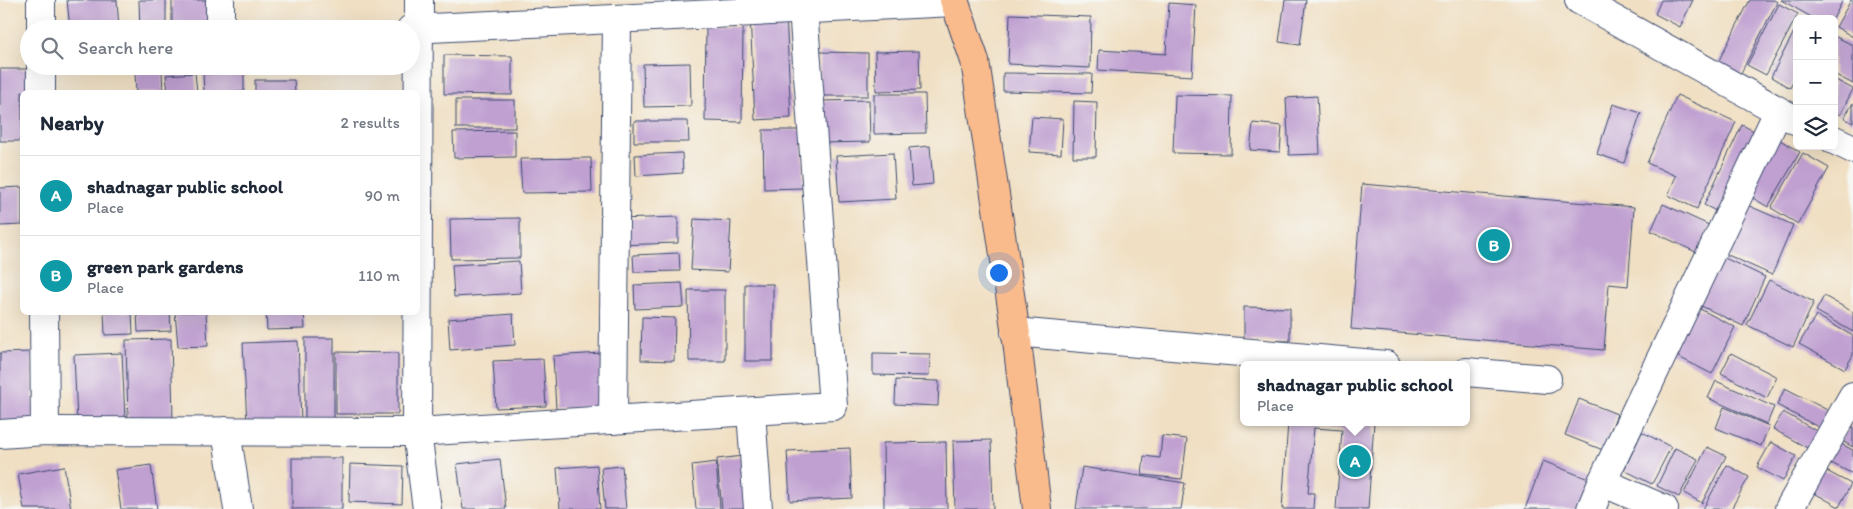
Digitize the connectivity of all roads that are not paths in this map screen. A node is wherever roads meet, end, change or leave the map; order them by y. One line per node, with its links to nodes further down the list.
1 (41, 0): 8 (street)
2 (220, 0): 9 (street)
3 (419, 0): 10 (street)
4 (1579, 0): 16 (street)
5 (954, 1): 6 (street); 21 (main road)
6 (796, 6): 7 (street); 26 (street)
7 (617, 19): 11 (street); 27 (street)
8 (41, 20)
9 (220, 20)
10 (416, 20)
11 (420, 29)
12 (41, 75): 14 (street)
13 (415, 75): 15 (street)
14 (41, 90)
15 (415, 90)
16 (1788, 117): 32 (street)
17 (1838, 142): 18 (street)
18 (1853, 149)
19 (44, 315): 28 (street)
20 (416, 315): 30 (street)
21 (1016, 332): 22 (street); 36 (main road)
22 (1341, 361)
23 (1470, 372): 24 (street)
24 (1547, 379)
25 (1853, 396): 39 (street)
26 (751, 412): 27 (street); 35 (street)
27 (613, 420): 30 (street)
28 (45, 430): 29 (street); 31 (street)
29 (226, 431): 30 (street); 33 (street)
30 (417, 432): 34 (street)
31 (0, 434)
32 (1602, 482): 37 (street); 38 (street)
33 (238, 509)
34 (427, 509)
35 (758, 509)
36 (1037, 509)
37 (1591, 509)
38 (1664, 509)
39 (1789, 509)

